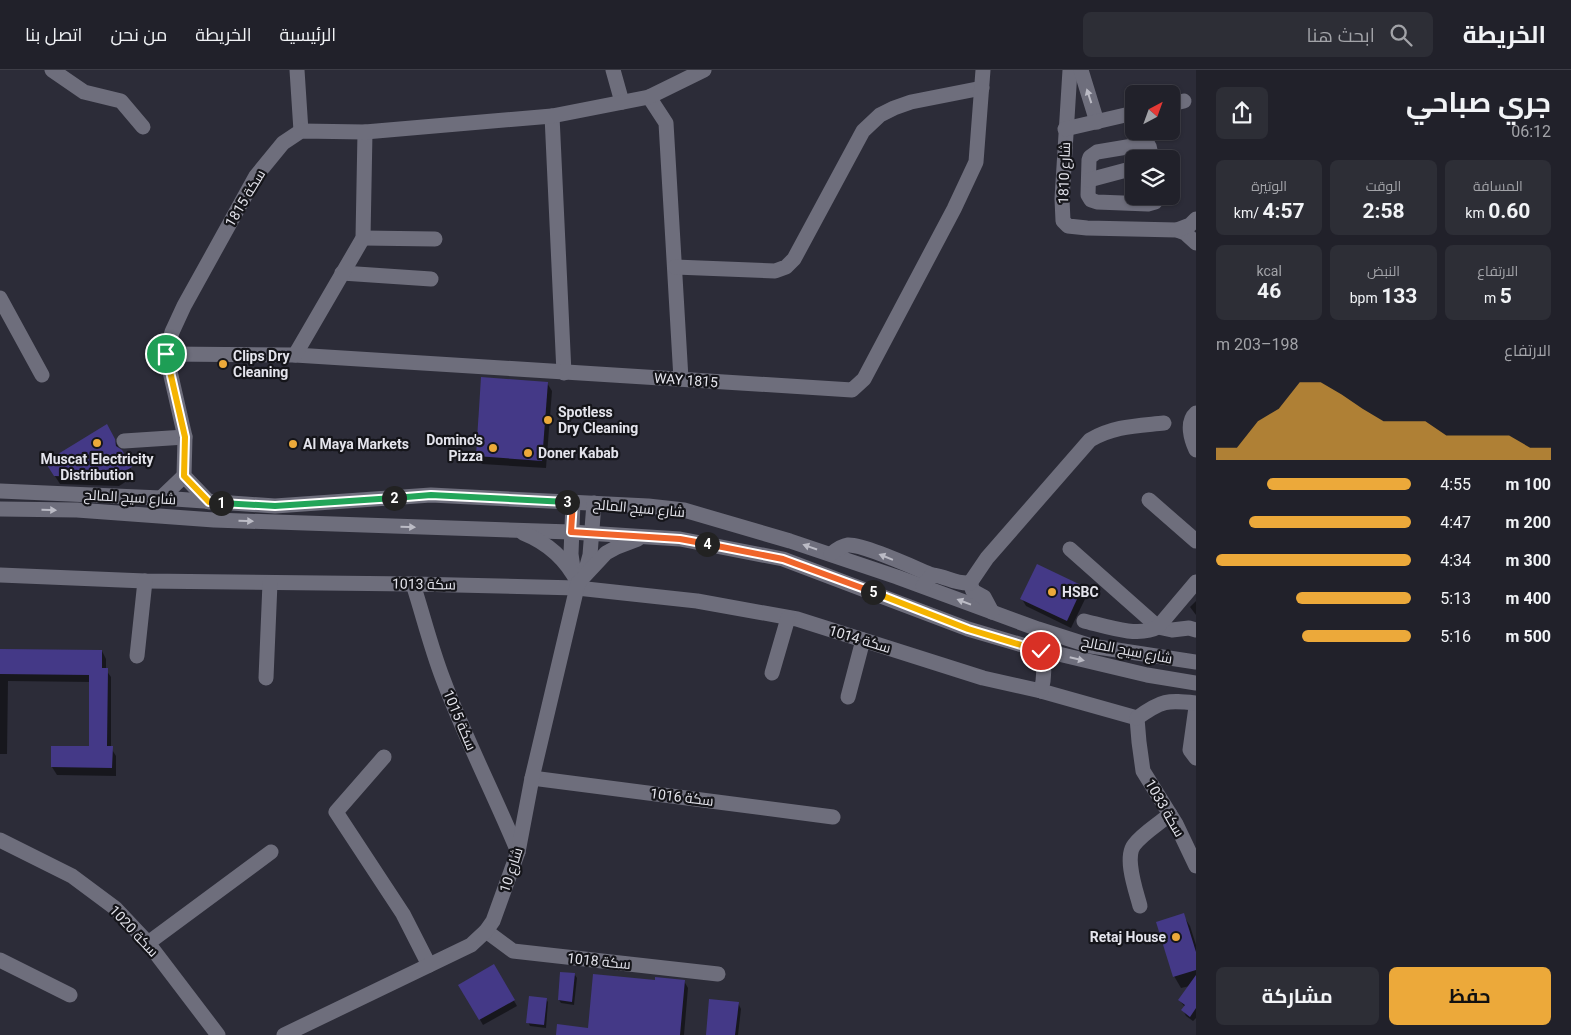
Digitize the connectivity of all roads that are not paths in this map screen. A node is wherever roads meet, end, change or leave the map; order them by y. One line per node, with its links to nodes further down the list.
1 (52, 70): 14 (street)
2 (297, 70): 16 (street)
3 (613, 70): 10 (street)
4 (704, 70): 9 (street)
5 (983, 70): 8 (street, WAY 1815)
6 (1070, 70): 15 (street, شارع 1810)
7 (1081, 70): 13 (street, one-way to 7)
8 (982, 88): 28 (street); 36 (street, WAY 1815)
9 (649, 97): 10 (street); 28 (street)
10 (622, 102): 12 (street)
11 (1125, 115): 13 (street)
12 (552, 116): 17 (street); 34 (street)
13 (1097, 122): 15 (street)
14 (143, 127)
15 (1066, 129): 23 (street, شارع 1810)
16 (301, 130): 17 (street); 32 (street, سكة 1815)
17 (365, 132): 25 (street)
18 (1150, 150): 20 (street)
19 (1125, 170): 20 (street)
20 (1088, 180): 21 (street)
21 (1124, 203): 23 (street)
22 (1196, 218): 24 (street)
23 (1126, 229): 24 (street, شارع 1810)
24 (1177, 230): 27 (street)
25 (363, 238): 26 (street); 29 (street)
26 (435, 239)
27 (1196, 243)
28 (675, 267): 36 (street)
29 (342, 273): 30 (street); 33 (street)
30 (431, 279)
31 (0, 298): 35 (street)
32 (166, 354): 33 (street, WAY 1815); 39 (street, سكة 1815)
33 (295, 355): 34 (street, WAY 1815)
34 (564, 373): 36 (street, WAY 1815)
35 (42, 376)
36 (681, 379)
37 (1196, 413): 41 (street)
38 (1164, 423): 61 (street)
39 (185, 437): 40 (street); 42 (street, سكة 1815)
40 (124, 441)
41 (1196, 450)
42 (184, 476): 44 (street); 46 (street)
43 (0, 491): 44 (street, شارع سيح المالح)
44 (161, 498): 46 (street, شارع سيح المالح)
45 (1149, 500): 54 (street)
46 (209, 502): 47 (street, شارع سيح المالح)
47 (573, 502): 48 (street, شارع سيح المالح); 51 (street)
48 (594, 503): 52 (street, شارع 10); 58 (street, شارع سيح المالح, one-way to 48)
49 (0, 509): 50 (street, شارع سيح المالح, one-way to 50)
50 (516, 530): 51 (street, شارع سيح المالح); 57 (street)
51 (571, 532): 52 (street, شارع سيح المالح); 57 (street)
52 (592, 533): 53 (street, شارع سيح المالح); 57 (street, شارع 10)
53 (643, 537): 57 (street); 70 (street, شارع سيح المالح)
54 (1196, 541)
55 (1070, 549): 67 (street)
56 (0, 575): 59 (street, سكة 1013)
57 (578, 580): 63 (street, سكة 1013); 65 (street, سكة 1014); 85 (street, شارع 10)
58 (927, 580): 61 (street); 64 (street, شارع سيح المالح, one-way to 58)
59 (145, 581): 62 (street, سكة 1013); 71 (street)
60 (1196, 582): 67 (street)
61 (970, 583): 64 (street)
62 (270, 584): 63 (street, سكة 1013); 75 (street)
63 (413, 584): 90 (street, سكة 1015)
64 (992, 612): 72 (street, شارع سيح المالح)
65 (788, 618): 69 (street, سكة 1014); 73 (street)
66 (1084, 621): 67 (street)
67 (1158, 627): 68 (street)
68 (1196, 630)
69 (863, 640): 77 (street, سكة 1014); 79 (street)
70 (1041, 651): 74 (street, شارع سيح المالح, one-way to 74); 77 (street)
71 (137, 656)
72 (1196, 662)
73 (772, 673)
74 (1147, 674): 76 (street, شارع سيح المالح); 78 (street)
75 (266, 678)
76 (1196, 683)
77 (1041, 691): 82 (street, سكة 1014)
78 (1196, 693)
79 (848, 698)
80 (1196, 703): 82 (street)
81 (1196, 707): 84 (street)
82 (1137, 718): 86 (street, سكة 1033)
83 (384, 757): 96 (street)
84 (1196, 758)
85 (532, 778): 87 (street, سكة 1016); 90 (street, شارع 10)
86 (1170, 814): 91 (street, سكة 1033); 92 (street)
87 (833, 817)
88 (0, 840): 94 (street, سكة 1020)
89 (271, 852): 94 (street)
90 (518, 852): 93 (street, شارع 10)
91 (1196, 866)
92 (1140, 906)
93 (486, 932): 96 (street, شارع 10); 97 (street, سكة 1018)
94 (148, 943): 99 (street, سكة 1020)
95 (0, 960): 98 (street)
96 (429, 965): 100 (street, شارع 10)
97 (718, 974)
98 (70, 995)
99 (218, 1035)
100 (284, 1035)

